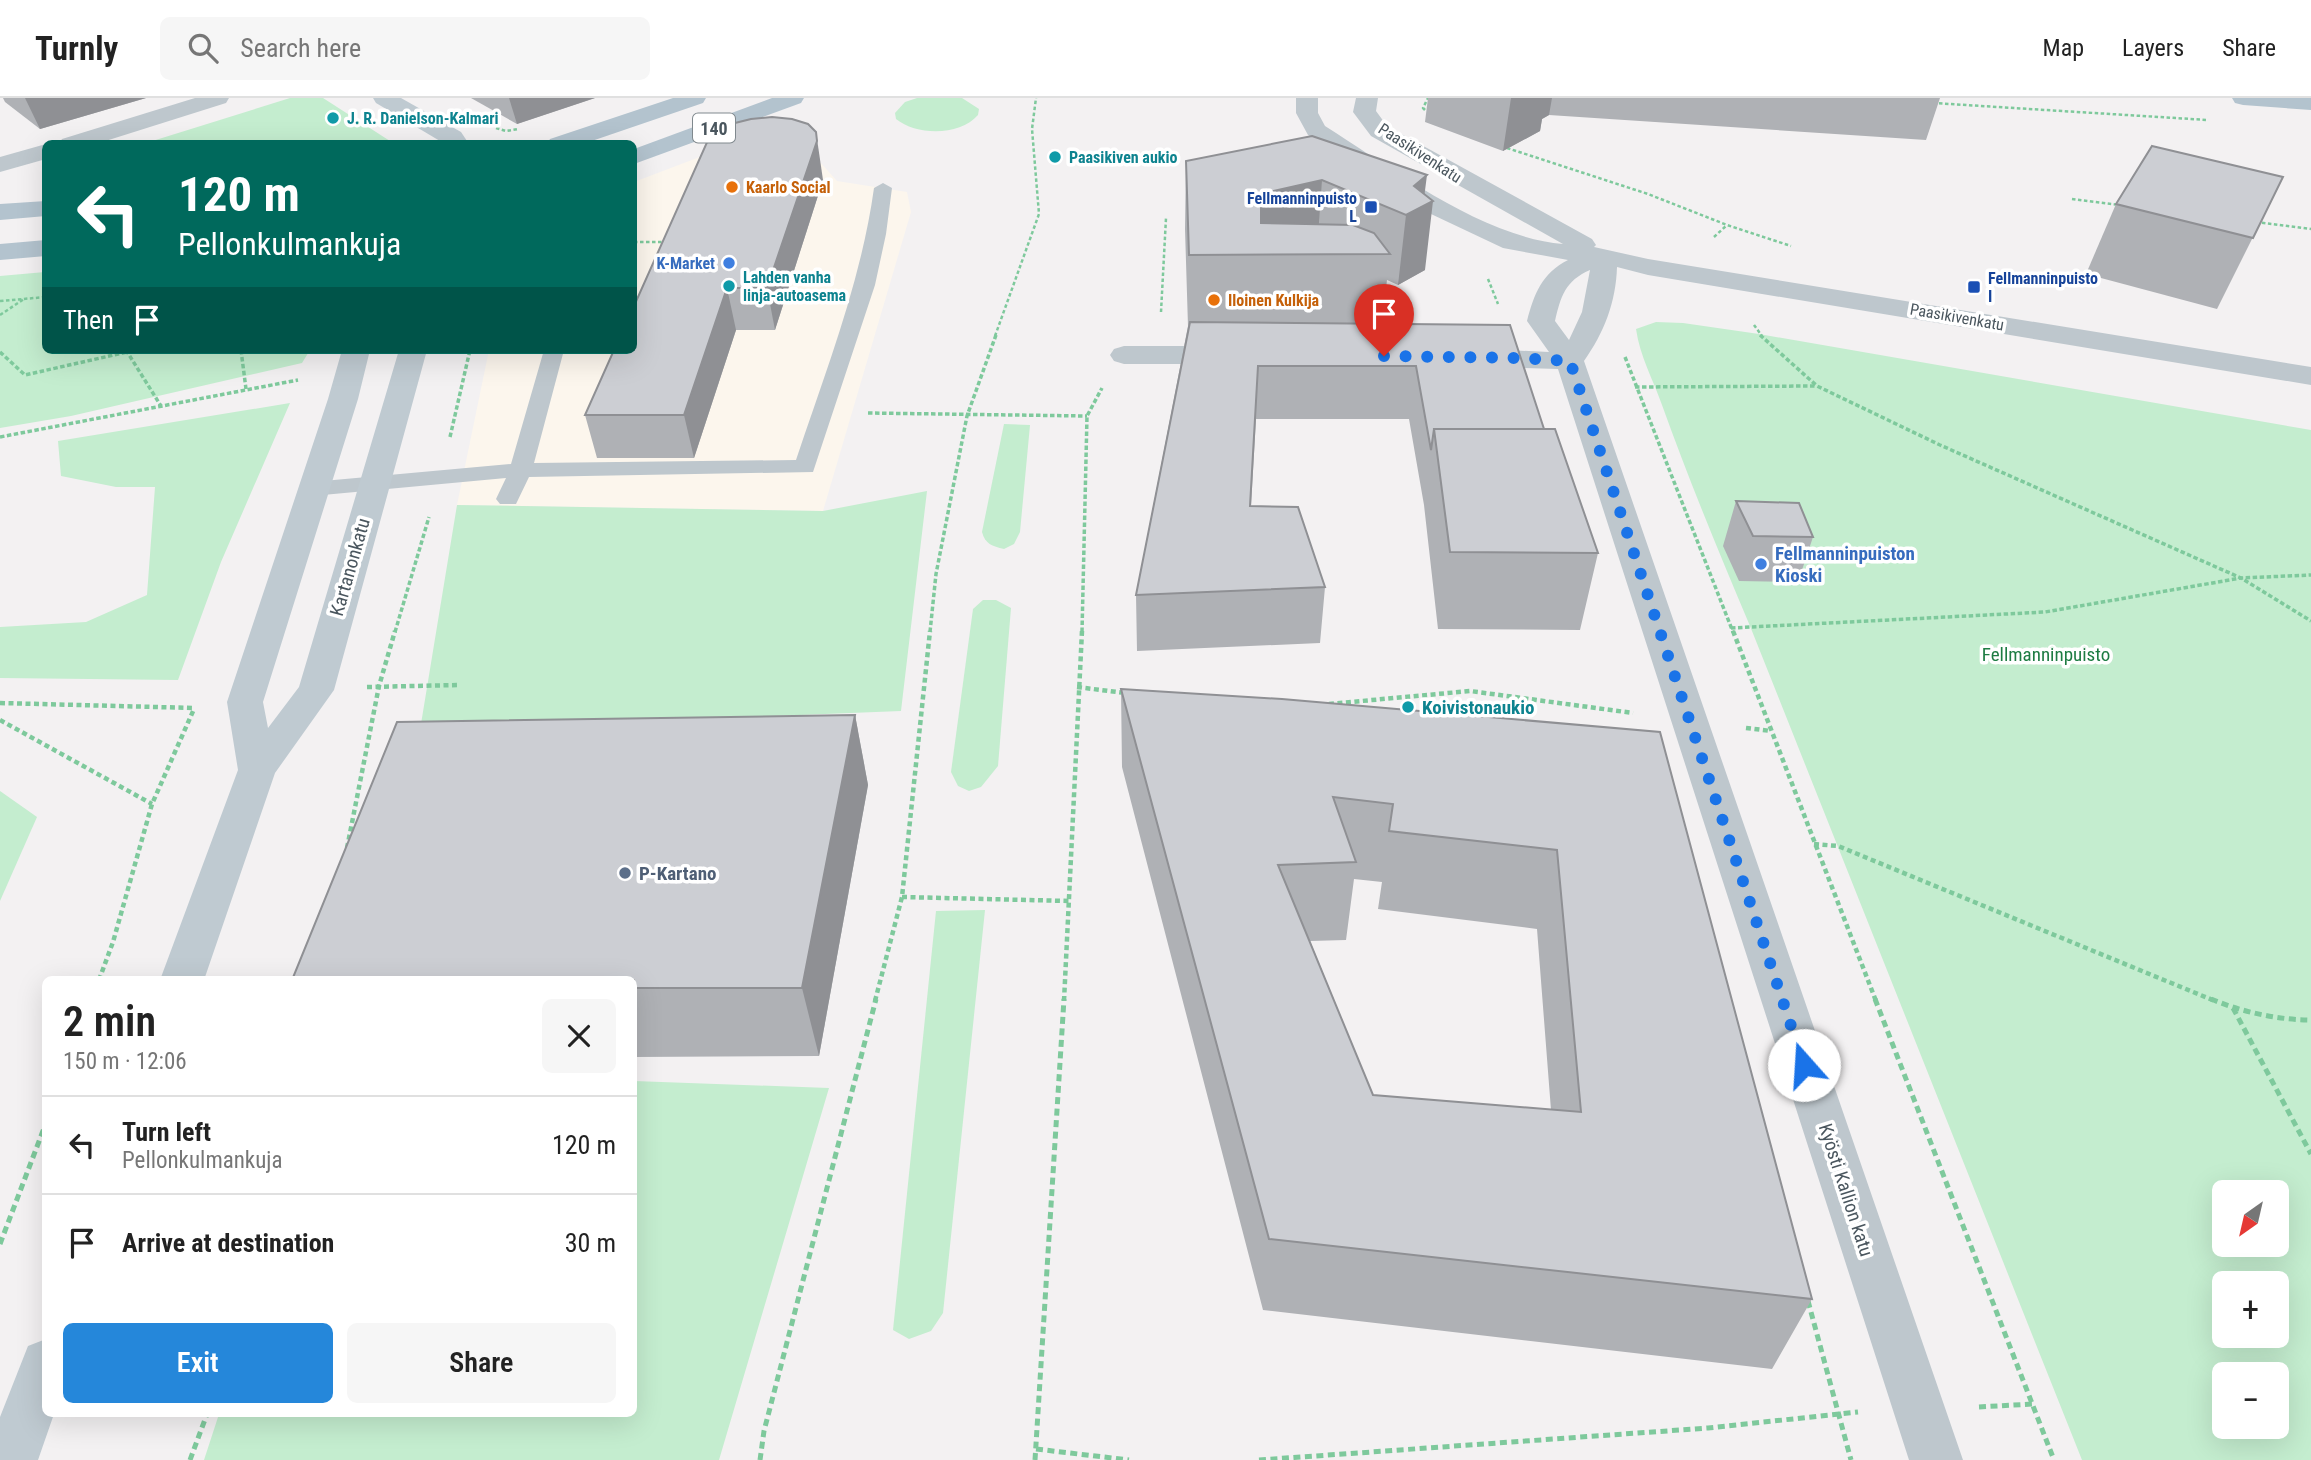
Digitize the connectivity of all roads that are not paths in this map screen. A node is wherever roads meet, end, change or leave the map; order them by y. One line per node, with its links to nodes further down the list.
1 (218, 98): 10 (street)
2 (384, 98): 11 (main road)
3 (695, 98): 12 (main road, 140)
4 (793, 98): 14 (main road, 140)
5 (1307, 98): 21 (street, Paasikivenkatu)
6 (1367, 98): 21 (street, Paasikivenkatu)
7 (2244, 98): 8 (main road)
8 (2250, 98): 9 (main road)
9 (2311, 103)
10 (83, 140)
11 (455, 140)
12 (570, 140)
13 (42, 152): 15 (street)
14 (637, 156)
15 (0, 165)
16 (883, 188): 30 (lane)
17 (42, 208): 18 (main road)
18 (0, 212)
19 (42, 247): 20 (main road)
20 (0, 251)
21 (1603, 256): 28 (street); 28 (street, Kyösti Kallion katu); 29 (street, Paasikivenkatu)
22 (355, 354): 32 (main road, Kartanonkatu)
23 (412, 354): 31 (main road, Kartanonkatu)
24 (553, 354): 30 (lane)
25 (1124, 355): 26 (street)
26 (1263, 355)
27 (1438, 357): 28 (street)
28 (1570, 361): 38 (street, Kyösti Kallion katu)
29 (2311, 376)
30 (521, 470): 31 (lane); 33 (lane)
31 (373, 485): 32 (lane); 34 (main road, Kartanonkatu)
32 (312, 489): 34 (main road, Kartanonkatu)
33 (509, 499)
34 (257, 770): 35 (main road, Kartanonkatu)
35 (184, 976)
36 (42, 1375): 37 (main road)
37 (11, 1460)
38 (1936, 1460)

